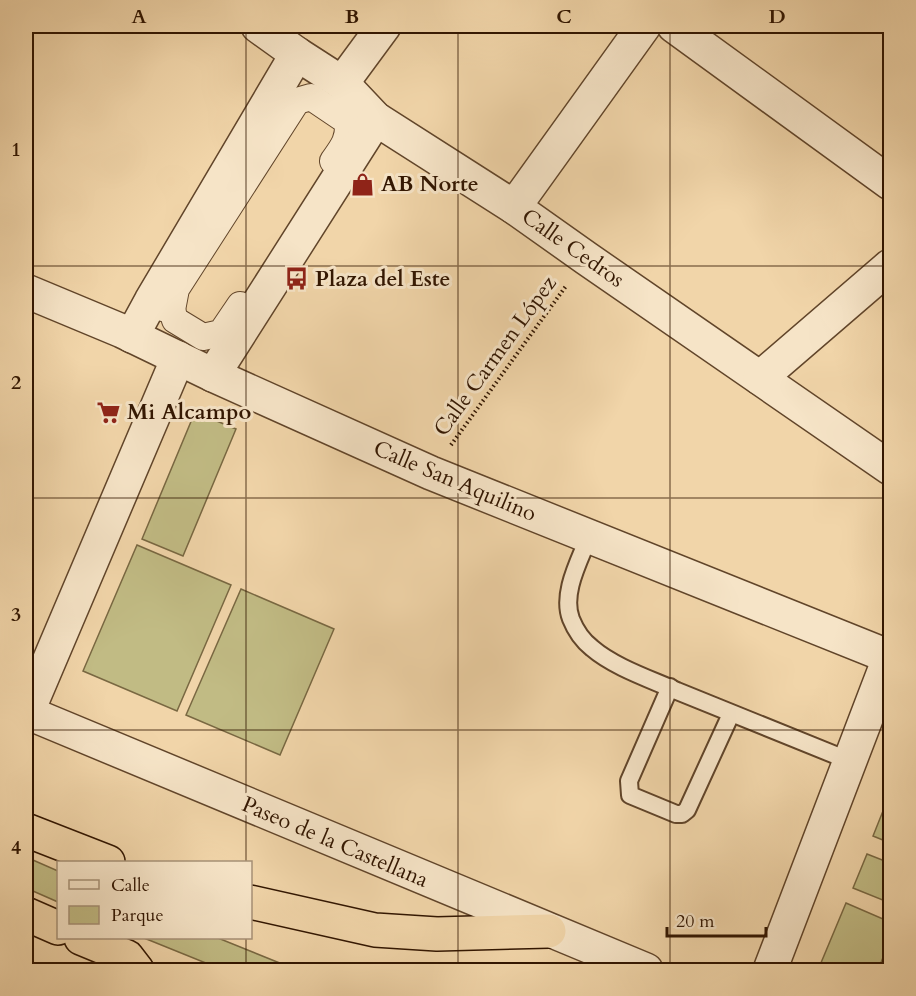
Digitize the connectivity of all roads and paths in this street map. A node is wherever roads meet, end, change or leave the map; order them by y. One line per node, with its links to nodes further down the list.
1 (258, 26): 5 (street, Calle Cedros)
2 (384, 26): 6 (street)
3 (644, 26): 9 (street)
4 (674, 26): 8 (street)
5 (297, 54): 6 (street, Calle Cedros); 13 (street)
6 (342, 83): 7 (street, Calle Cedros)
7 (359, 130): 7 (street); 9 (street, Calle Cedros); 15 (street)
8 (891, 183)
9 (514, 207): 10 (street, Calle Cedros)
10 (586, 258): 16 (street, Calle Cedros); 18 (path, Calle Carmen López)
11 (891, 266): 16 (street)
12 (26, 291): 13 (street, Calle San Aquilino)
13 (132, 336): 14 (street, Calle San Aquilino)
14 (178, 358): 15 (street, Calle San Aquilino); 23 (street)
15 (213, 375): 18 (street, Calle San Aquilino)
16 (760, 378): 17 (street, Calle Cedros)
17 (891, 468)
18 (431, 473): 19 (street, Calle San Aquilino)
19 (589, 536): 20 (street, Calle San Aquilino); 21 (lane)
20 (890, 656): 22 (street)
21 (670, 687): 24 (lane); 24 (lane)
22 (884, 696): 25 (street)
23 (26, 712): 31 (street, Paseo de la Castellana)
24 (731, 714): 25 (lane)
25 (850, 761): 35 (street)
26 (26, 830): 27 (highway)
27 (103, 861)
28 (252, 902): 31 (highway)
29 (26, 914): 30 (highway)
30 (57, 928)
31 (549, 931): 34 (street, Paseo de la Castellana)
32 (83, 939): 33 (highway)
33 (132, 964)
34 (646, 970)
35 (770, 970)

